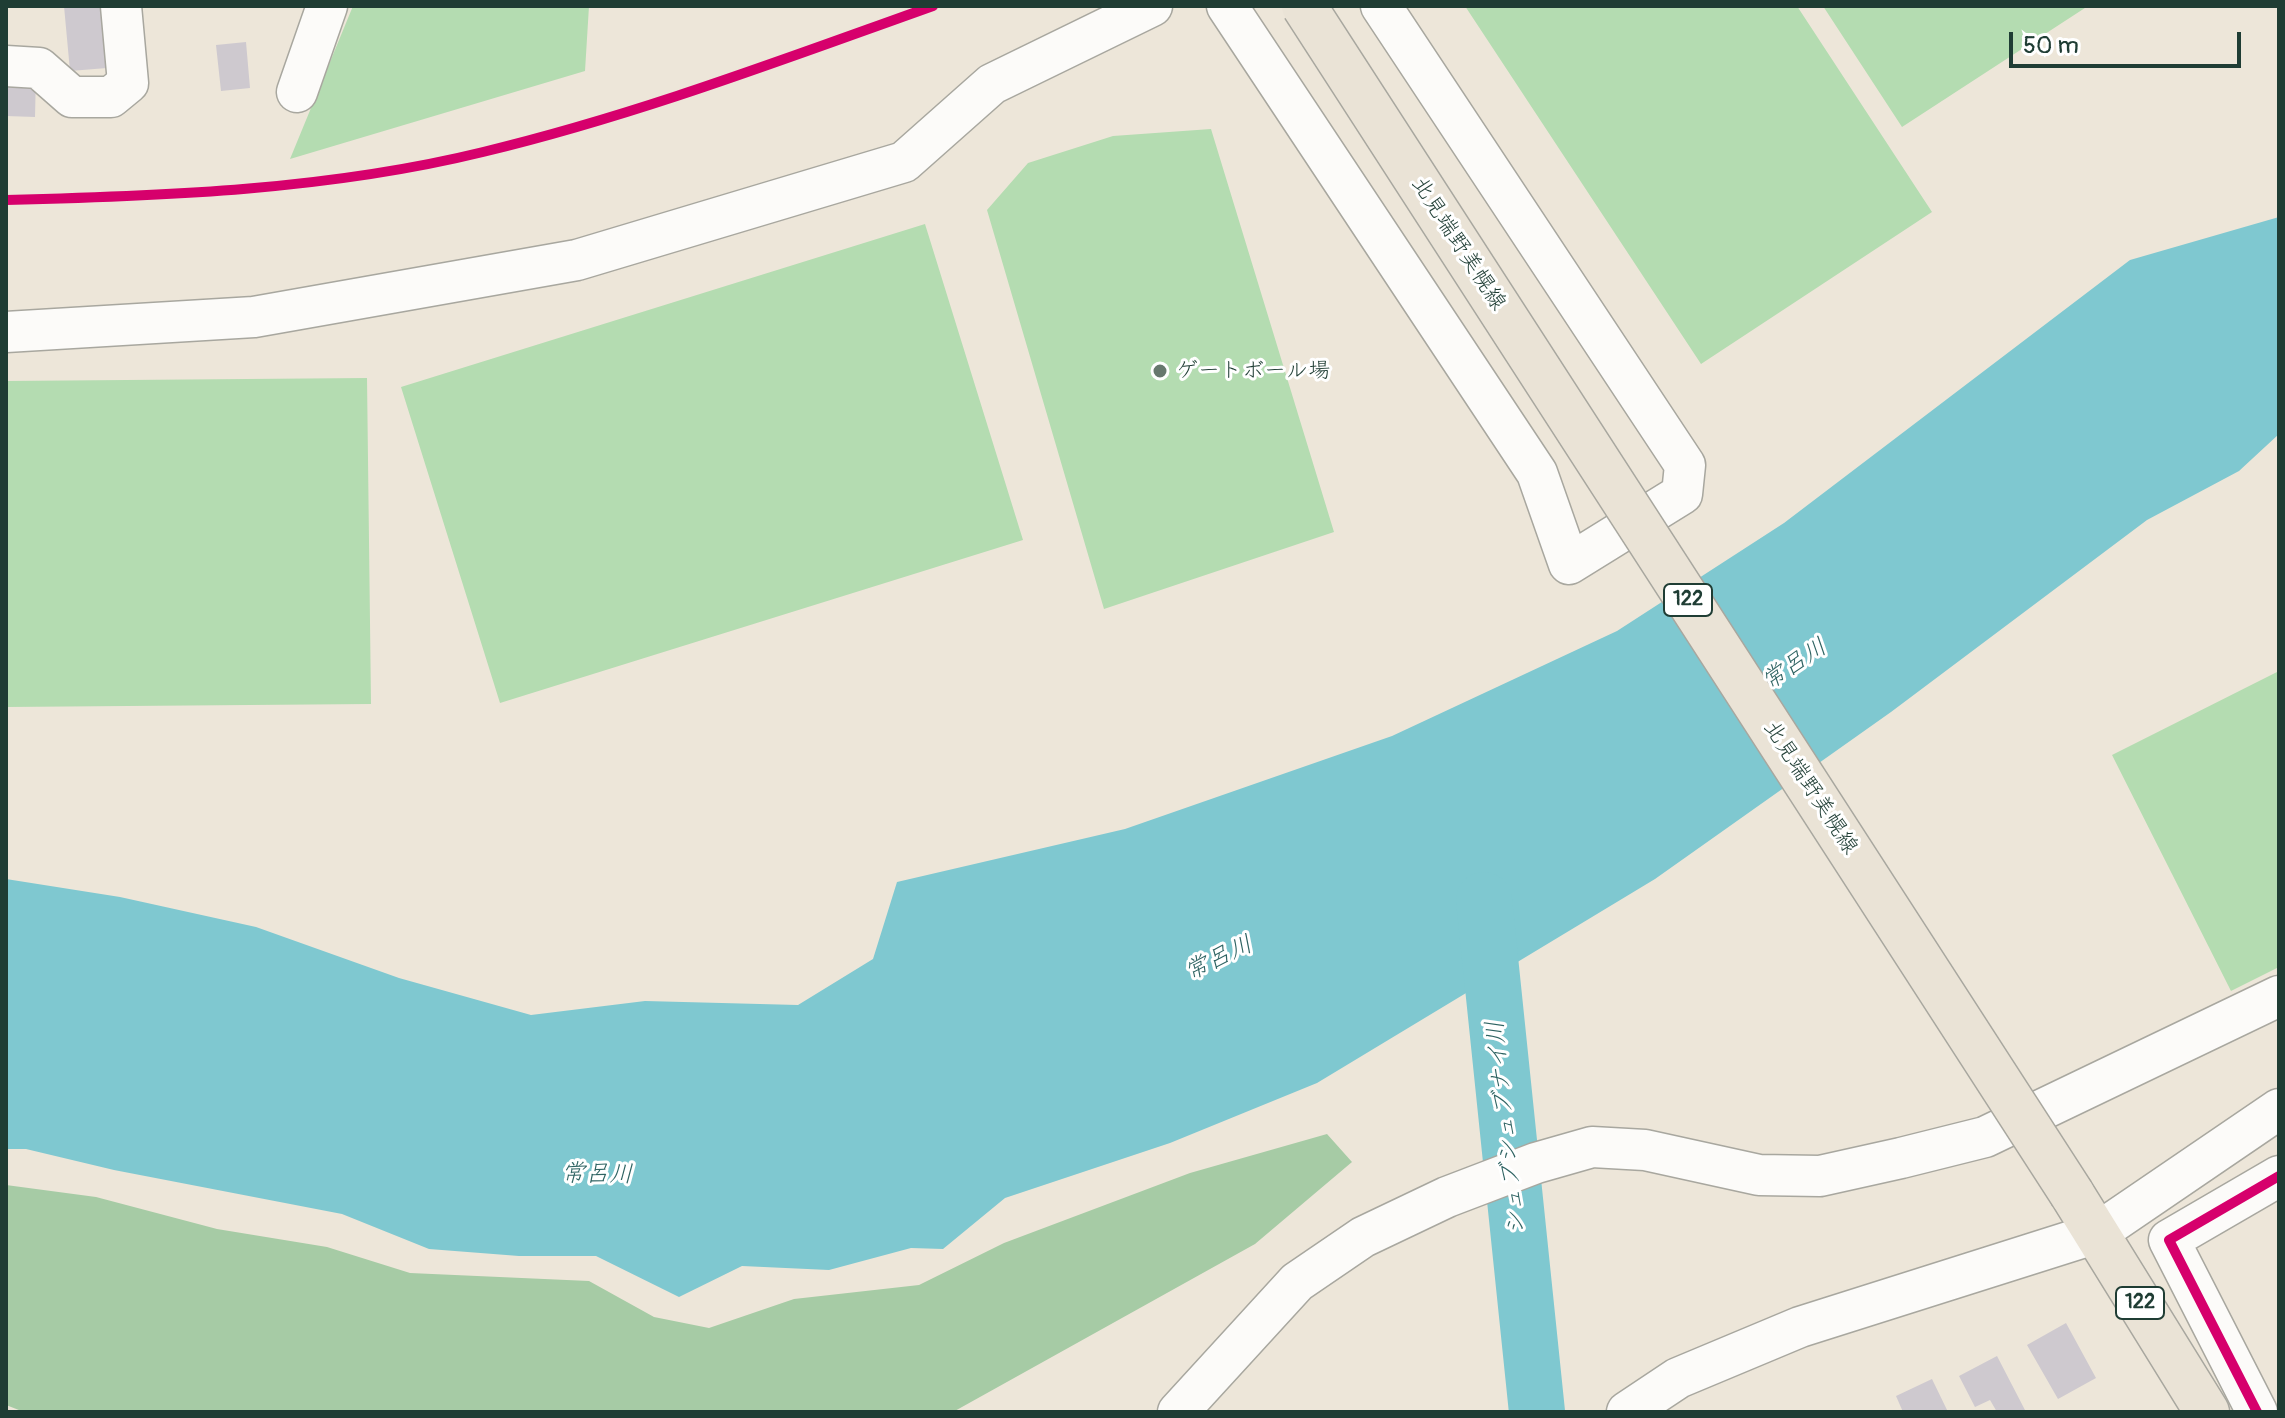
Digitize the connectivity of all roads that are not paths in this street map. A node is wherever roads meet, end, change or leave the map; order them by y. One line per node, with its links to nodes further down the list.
1 (121, 6): 7 (street)
2 (327, 6): 8 (street)
3 (1152, 6): 9 (street)
4 (1227, 6): 6 (street)
5 (1304, 6): 13 (main road, 北見端野美幌線 / 122, bridge)
6 (1381, 6)
7 (6, 66)
8 (297, 92)
9 (6, 332)
10 (2279, 996): 14 (street)
11 (2279, 1109): 13 (street)
12 (2279, 1176): 17 (street)
13 (2097, 1233): 15 (street); 16 (main road, 北見端野美幌線 / 122)
14 (1178, 1412)
15 (1627, 1412)
16 (2207, 1412)
17 (2257, 1412)

